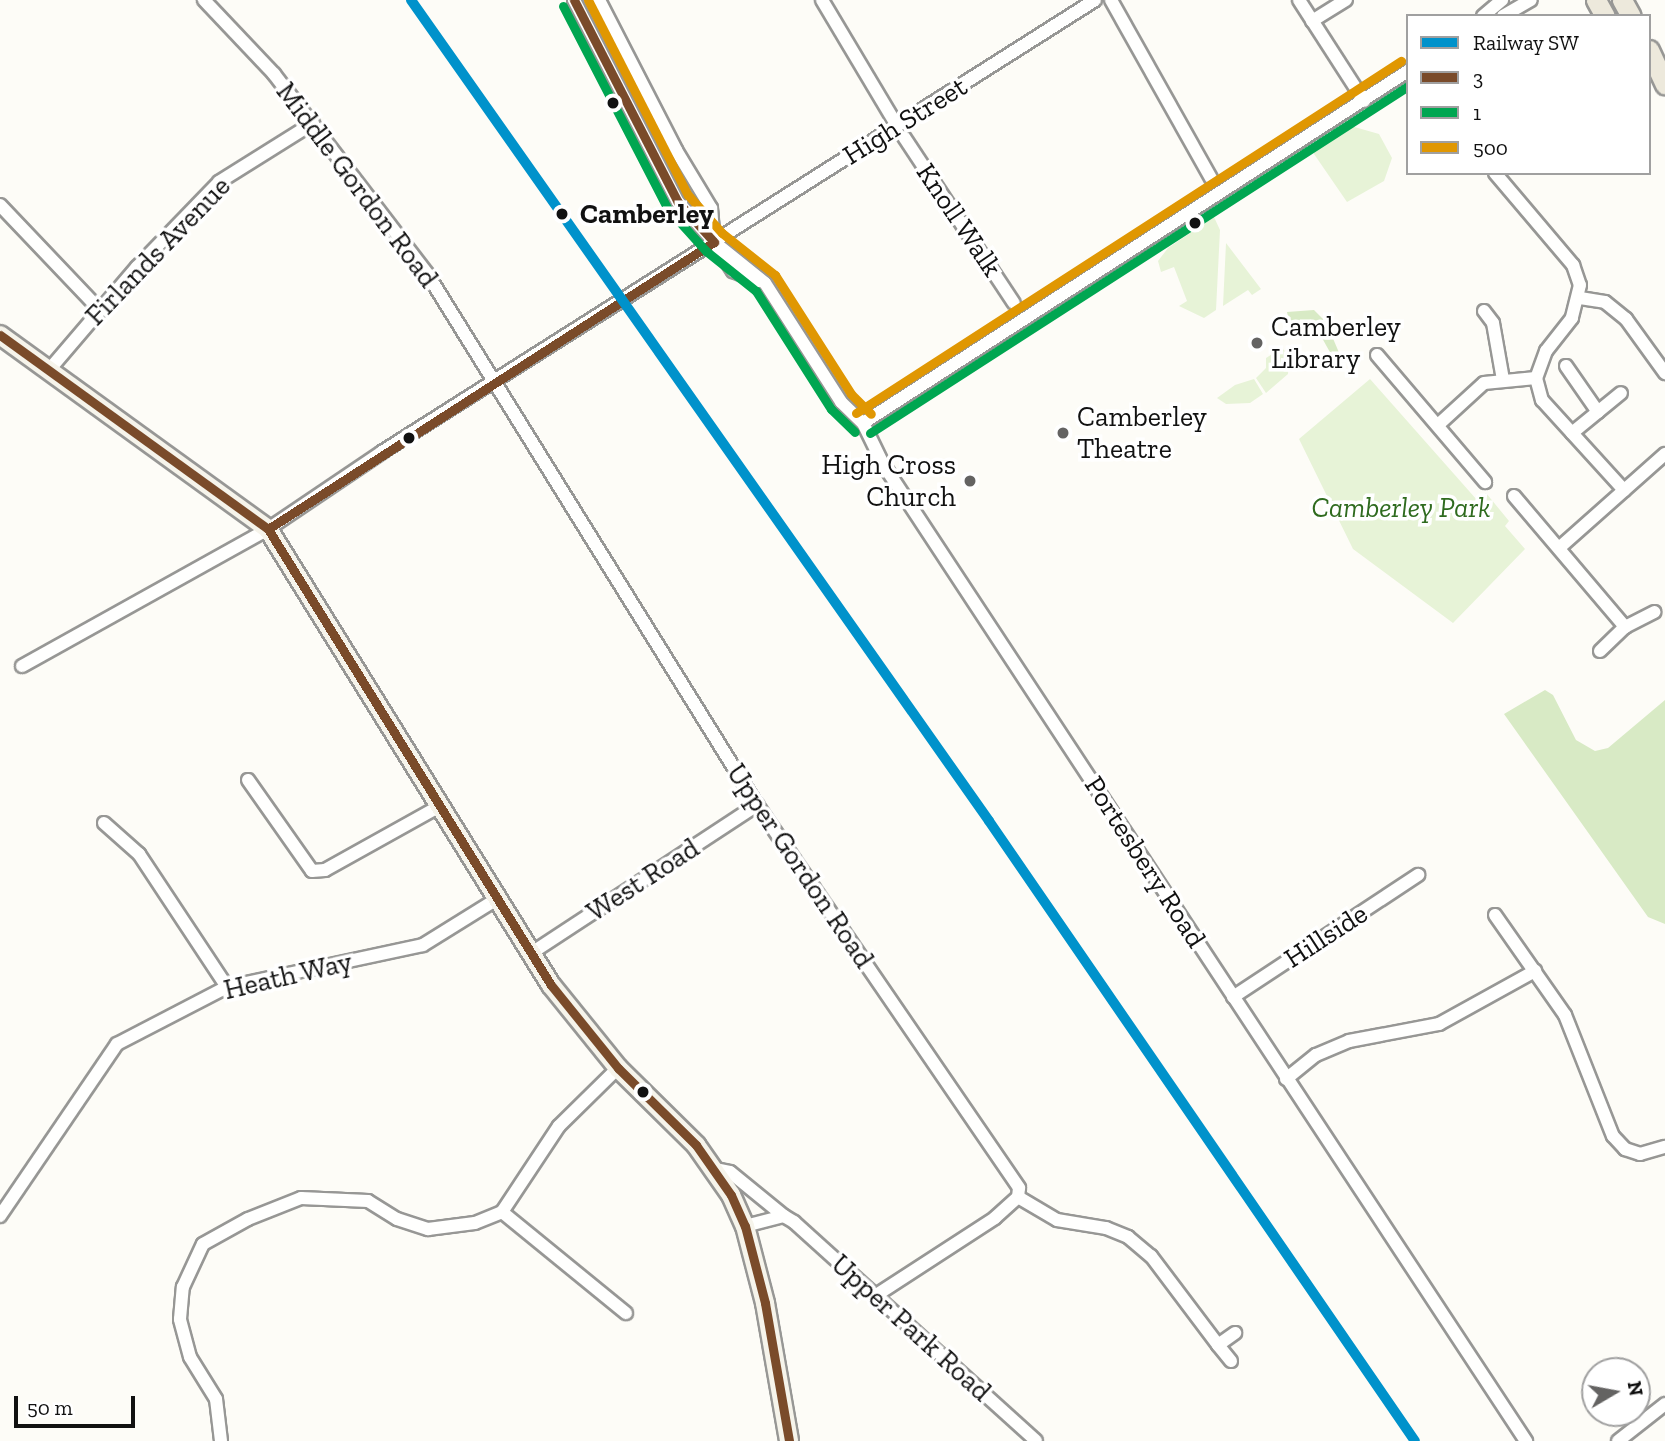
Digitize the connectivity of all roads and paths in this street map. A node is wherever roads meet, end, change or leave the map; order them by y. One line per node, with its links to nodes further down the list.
1 (204, 0): 21 (street, Middle Gordon Road)
2 (574, 0): 24 (street, Portesbery Road)
3 (599, 0): 23 (street)
4 (822, 0): 22 (street, Knoll Walk)
5 (1096, 0): 11 (street, High Street)
6 (1111, 0): 26 (street)
7 (1298, 0): 14 (street)
8 (1346, 0): 14 (street)
9 (1502, 0): 12 (street)
10 (1531, 0): 13 (street)
11 (1082, 4): 22 (street, High Street)
12 (1485, 14)
13 (1506, 14)
14 (1312, 22): 20 (street)
15 (1651, 54): 18 (main road)
16 (1406, 72): 20 (street)
17 (1651, 75): 19 (main road)
18 (1665, 85)
19 (1665, 91)
20 (1364, 101): 43 (street)
21 (313, 123): 31 (street, Firlands Avenue); 40 (street, Middle Gordon Road)
22 (901, 131): 28 (street, High Street); 30 (street, Knoll Walk)
23 (676, 150): 24 (street); 28 (street)
24 (657, 162): 28 (street, Portesbery Road)
25 (1497, 175): 29 (street)
26 (1211, 177)
27 (0, 205): 31 (street)
28 (714, 242): 40 (street, High Street); 43 (street, Portesbery Road)
29 (1580, 298): 37 (street); 38 (street)
30 (1014, 303)
31 (99, 309): 36 (street, Firlands Avenue)
32 (1484, 311): 39 (street)
33 (0, 335): 36 (street)
34 (1377, 355): 44 (street)
35 (1566, 366): 42 (street)
36 (49, 370): 50 (street)
37 (1665, 373)
38 (1536, 379): 39 (street); 45 (street)
39 (1503, 380): 44 (street)
40 (495, 382): 50 (street, High Street); 57 (street, Upper Gordon Road)
41 (1621, 393): 42 (street)
42 (1598, 412): 45 (street)
43 (863, 423): 66 (street, Portesbery Road)
44 (1438, 425): 47 (street)
45 (1572, 433): 48 (street)
46 (1665, 454): 48 (street)
47 (1485, 482)
48 (1624, 491): 51 (street)
49 (1514, 496): 51 (street)
50 (268, 529): 55 (street, High Street); 58 (street, Upper Park Road)
51 (1559, 548): 53 (street)
52 (1654, 612): 53 (street)
53 (1625, 627): 54 (street)
54 (1600, 651)
55 (22, 666)
56 (248, 780): 58 (street)
57 (757, 805): 63 (street, West Road); 71 (street, Upper Gordon Road)
58 (440, 806): 61 (street, Upper Park Road)
59 (104, 823): 65 (street)
60 (1419, 875): 66 (street, Hillside)
61 (497, 899): 63 (street, Upper Park Road); 65 (street, Heath Way)
62 (1495, 915): 64 (street)
63 (530, 954): 67 (street, Upper Park Road)
64 (1535, 971): 68 (street); 69 (street)
65 (228, 987): 73 (street, Heath Way)
66 (1233, 998): 68 (street, Portesbery Road)
67 (618, 1068): 70 (street, Upper Park Road); 72 (street)
68 (1286, 1079): 85 (street, Portesbery Road)
69 (1665, 1147)
70 (716, 1169): 74 (street, Upper Park Road); 75 (street)
71 (1018, 1197): 76 (street); 79 (street)
72 (502, 1212): 77 (street); 82 (street)
73 (0, 1216)
74 (784, 1216): 75 (street); 76 (street, Upper Park Road)
75 (745, 1226): 83 (street)
76 (875, 1296): 84 (street, Upper Park Road)
77 (626, 1314)
78 (1235, 1333): 79 (street)
79 (1219, 1345): 80 (street)
80 (1230, 1361)
81 (1665, 1404): 86 (street)
82 (221, 1441)
83 (789, 1441)
84 (1036, 1441)
85 (1526, 1441)
86 (1619, 1441)

